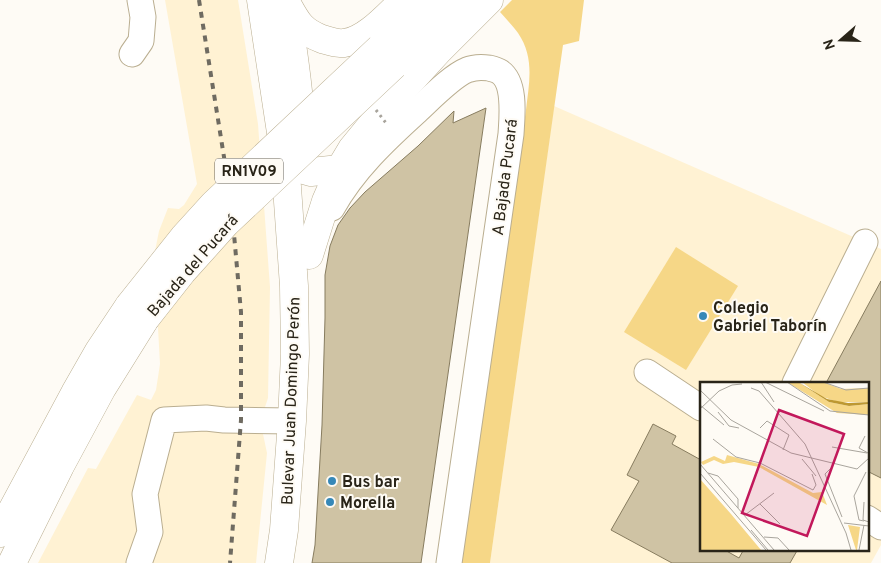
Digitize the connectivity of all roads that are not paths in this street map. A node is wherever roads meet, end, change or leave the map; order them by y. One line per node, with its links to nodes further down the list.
1 (140, 0): 8 (lane)
2 (261, 0): 10 (main road, Bulevar Juan Domingo Perón)
3 (285, 0): 4 (main road); 10 (main road, Bulevar Juan Domingo Perón)
4 (404, 0)
5 (430, 0): 9 (main road, Bajada del Pucará / RN1V09)
6 (463, 0): 9 (main road, Bajada del Pucará / RN1V09)
7 (489, 0): 11 (main road)
8 (132, 54)
9 (387, 56): 14 (main road, Bajada del Pucará / RN1V09, bridge)
10 (294, 164): 11 (main road); 13 (main road, Bulevar Juan Domingo Perón); 18 (main road, Bulevar Juan Domingo Perón)
11 (340, 169): 13 (main road)
12 (865, 242): 16 (lane)
13 (309, 255): 25 (main road, Bulevar Juan Domingo Perón); 26 (lane, A Bajada Pucará)
14 (137, 313): 21 (main road, Bajada del Pucará / RN1V09); 22 (main road, Bajada del Pucará / RN1V09)
15 (647, 372): 17 (lane)
16 (795, 382)
17 (700, 407)
18 (292, 421): 23 (lane); 24 (main road, Bulevar Juan Domingo Perón)
19 (868, 519): 20 (lane)
20 (881, 527)
21 (0, 533)
22 (12, 563)
23 (139, 563)
24 (279, 563)
25 (295, 563)
26 (449, 563)

